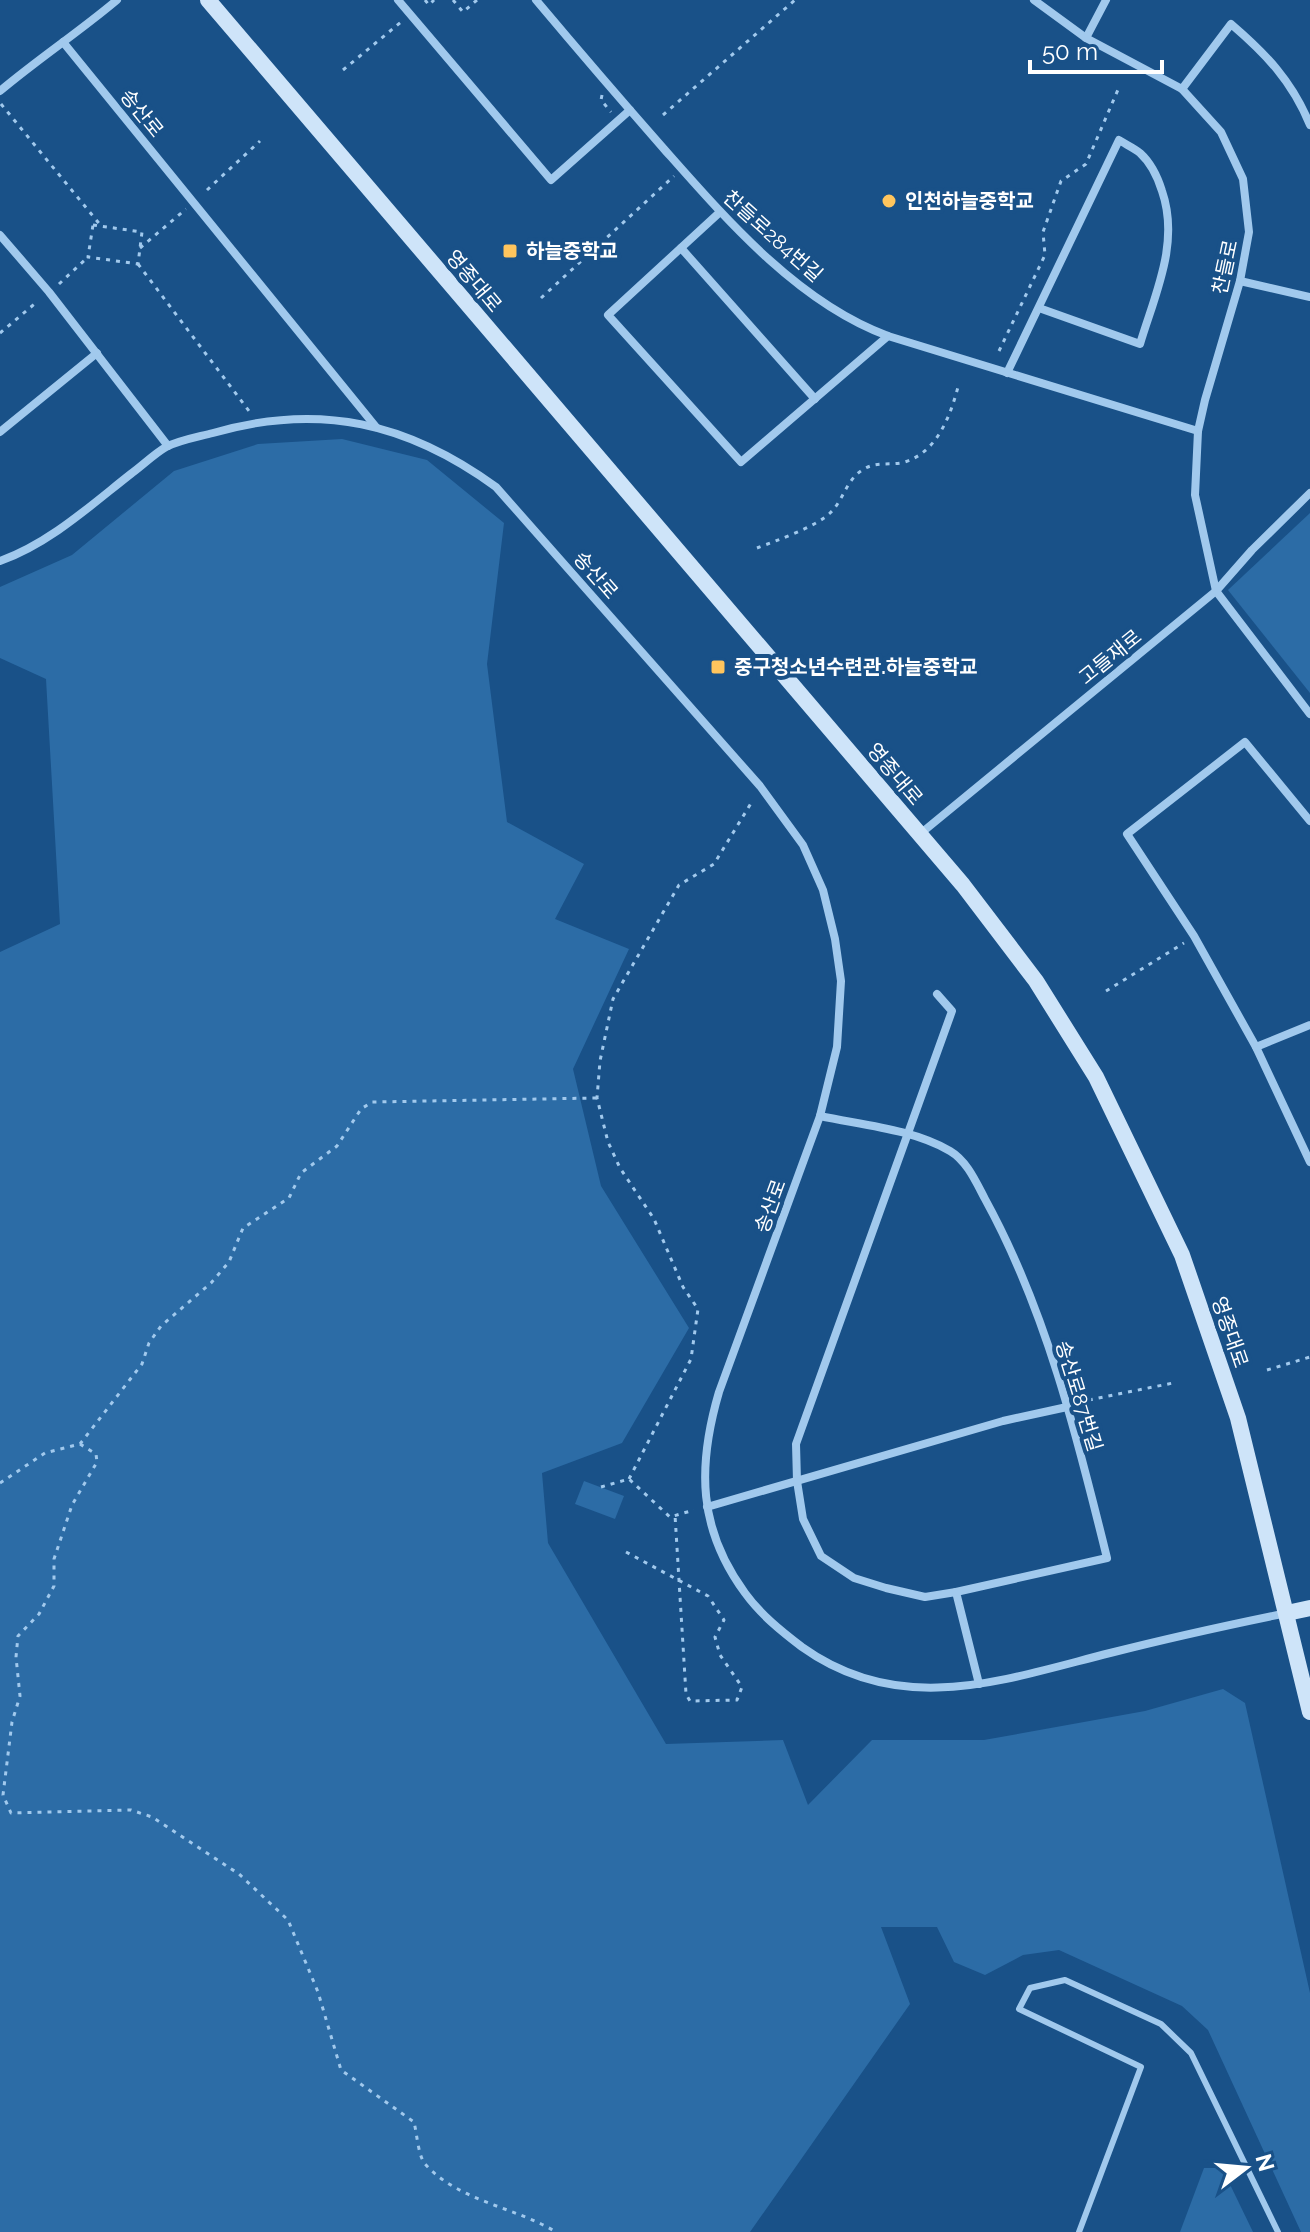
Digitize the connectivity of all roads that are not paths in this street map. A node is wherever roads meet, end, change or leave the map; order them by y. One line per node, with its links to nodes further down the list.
1 (117, 0): 8 (street)
2 (208, 0): 32 (street, 영종대로)
3 (398, 0): 11 (street)
4 (536, 0): 11 (street, 찬들로284번길)
5 (1034, 0): 7 (street, 찬들로)
6 (1106, 0): 7 (street)
7 (1086, 38): 9 (street, 찬들로)
8 (63, 42): 10 (street); 23 (street, 송산로)
9 (1182, 89): 12 (street); 16 (street, 찬들로)
10 (0, 91)
11 (630, 110): 13 (street, 찬들로284번길)
12 (1310, 125)
13 (720, 212): 15 (street); 19 (street, 찬들로284번길)
14 (0, 235): 20 (street)
15 (681, 248): 22 (street); 22 (street)
16 (1240, 281): 17 (street); 24 (street, 찬들로)
17 (1310, 297)
18 (1039, 308): 18 (street); 21 (street)
19 (888, 336): 21 (street, 찬들로284번길); 22 (street)
20 (97, 353): 25 (street); 26 (street)
21 (1007, 373): 24 (street, 찬들로284번길)
22 (815, 399)
23 (377, 428): 26 (street, 송산로); 36 (street, 송산로)
24 (1198, 431): 29 (street, 찬들로)
25 (0, 432)
26 (168, 446): 28 (street, 송산로)
27 (1310, 493): 29 (street, 고들재로)
28 (0, 561)
29 (1216, 591): 30 (street); 32 (street, 고들재로)
30 (1310, 714)
31 (1310, 821): 35 (street)
32 (920, 834): 44 (street, 영종대로)
33 (937, 994): 37 (street)
34 (1310, 1025): 35 (street)
35 (1256, 1047): 38 (street)
36 (820, 1116): 37 (street, 송산로87번길); 41 (street, 송산로)
37 (908, 1134): 39 (street, 송산로87번길); 40 (street)
38 (1310, 1162)
39 (1067, 1407): 40 (street); 42 (street, 송산로87번길)
40 (797, 1481): 41 (street); 42 (street)
41 (707, 1507): 45 (street, 송산로)
42 (956, 1592): 45 (street)
43 (1310, 1608): 44 (street)
44 (1287, 1613): 45 (street, 송산로); 46 (street, 영종대로)
45 (979, 1684)
46 (1310, 1712)
47 (1079, 2232): 48 (lane)
48 (1278, 2232)

